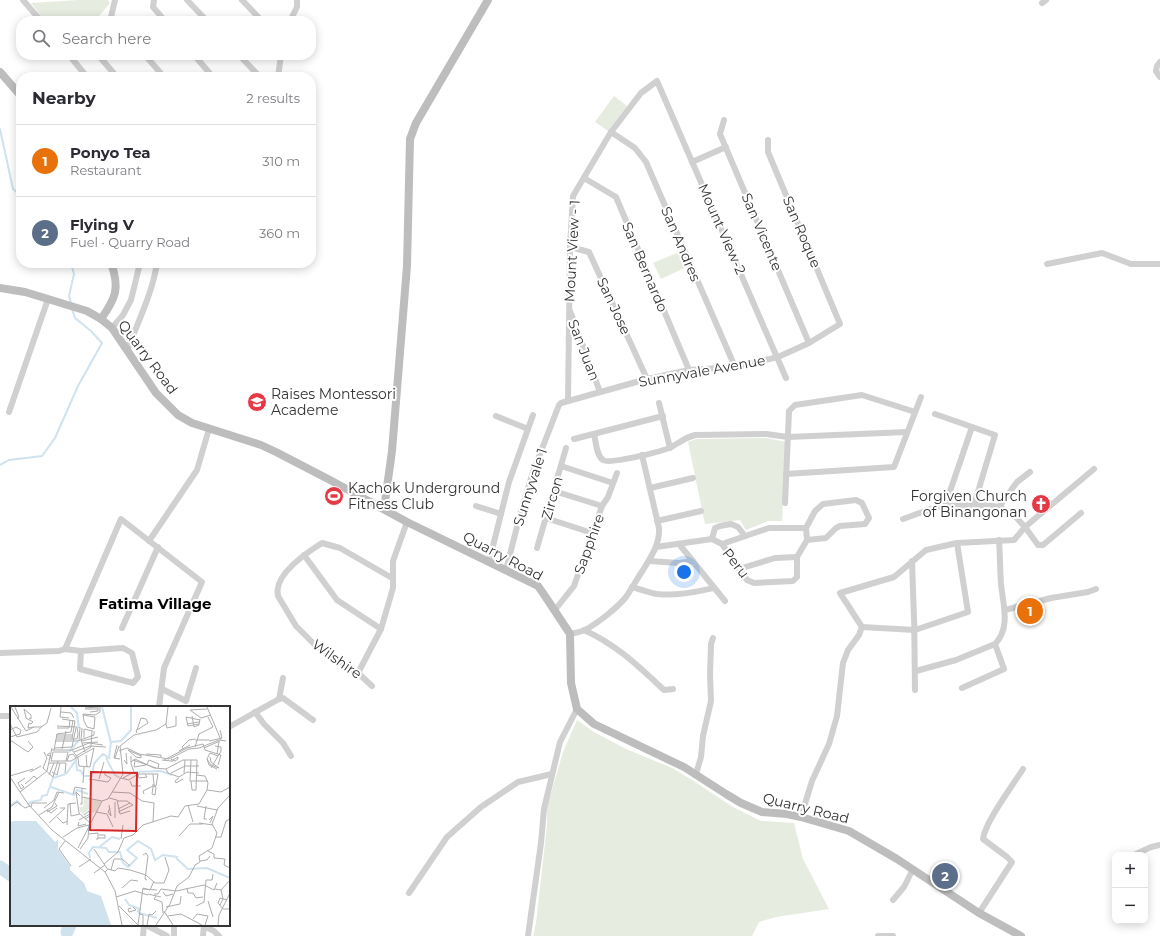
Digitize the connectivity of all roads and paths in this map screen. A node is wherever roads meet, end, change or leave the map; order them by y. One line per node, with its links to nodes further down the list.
1 (23, 0): 10 (street)
2 (114, 0): 11 (street)
3 (154, 0): 12 (street)
4 (187, 0): 13 (street)
5 (242, 0): 14 (street)
6 (291, 0): 9 (street)
7 (298, 0): 9 (street)
8 (488, 0): 94 (street)
9 (297, 7): 15 (street)
10 (36, 16)
11 (112, 16)
12 (161, 16)
13 (202, 16)
14 (257, 16)
15 (292, 16)
16 (73, 60): 24 (street)
17 (102, 60): 25 (street)
18 (149, 60): 26 (street)
19 (198, 60): 27 (street)
20 (244, 60): 28 (street)
21 (280, 60): 29 (street)
22 (1160, 62): 30 (street)
23 (0, 72): 32 (street)
24 (83, 72)
25 (113, 72)
26 (160, 72)
27 (209, 72)
28 (255, 72)
29 (279, 72)
30 (1160, 77)
31 (658, 80): 34 (street, Mount View - 1); 37 (street, Mount View-2)
32 (16, 90)
33 (724, 120): 36 (street, San Vicente)
34 (611, 132): 38 (street, Mount View - 1); 54 (street, San Andres)
35 (768, 140): 49 (street, San Roque)
36 (726, 147): 37 (street); 51 (street, San Vicente)
37 (692, 162): 53 (street, Mount View-2)
38 (584, 178): 39 (street, Mount View - 1); 55 (street, San Bernardo)
39 (570, 247): 47 (street, Mount View - 1); 57 (street, San Jose)
40 (1047, 264): 41 (street)
41 (1160, 264)
42 (114, 268): 48 (street)
43 (139, 268): 50 (street)
44 (156, 268): 52 (street)
45 (0, 288): 46 (street, Quarry Road)
46 (48, 299): 48 (street, Quarry Road); 63 (street)
47 (568, 308): 58 (street, San Juan); 60 (street, Mount View - 1)
48 (101, 318): 50 (street, Quarry Road)
49 (840, 324): 51 (street, Sunnyvale Avenue)
50 (112, 328): 52 (street, Quarry Road)
51 (809, 343): 53 (street, Sunnyvale Avenue)
52 (127, 351): 70 (street, Quarry Road)
53 (778, 357): 54 (street, Sunnyvale Avenue); 56 (street, Mount View-2)
54 (735, 368): 55 (street, Sunnyvale Avenue)
55 (689, 370): 57 (street, Sunnyvale Avenue)
56 (786, 378)
57 (647, 379): 58 (street, Sunnyvale Avenue)
58 (600, 392): 60 (street, Sunnyvale Avenue)
59 (921, 397): 64 (street)
60 (568, 401): 62 (street, Sunnyvale Avenue)
61 (659, 403): 68 (street)
62 (559, 405): 123 (street, Sunnyvale 1)
63 (9, 412)
64 (915, 412): 72 (street); 74 (street)
65 (533, 414): 71 (street)
66 (935, 414): 69 (street)
67 (496, 416): 71 (street)
68 (662, 416): 73 (street); 77 (street)
69 (972, 427): 89 (street); 92 (street)
70 (209, 429): 94 (street, Quarry Road); 109 (street)
71 (528, 429): 97 (street)
72 (907, 432): 74 (street); 83 (street)
73 (594, 434): 75 (street); 78 (street)
74 (788, 437): 77 (street); 83 (street)
75 (574, 438)
76 (566, 448): 79 (street, Zircon)
77 (670, 448): 78 (street)
78 (642, 455): 86 (street)
79 (561, 466): 85 (street); 87 (street, Zircon)
80 (1094, 469): 102 (street)
81 (1030, 472): 93 (street)
82 (617, 473): 85 (street, Sapphire)
83 (786, 474): 88 (street)
84 (693, 478): 86 (street)
85 (613, 483): 91 (street, Sapphire)
86 (650, 488): 100 (street)
87 (554, 492): 91 (street); 98 (street, Zircon)
88 (785, 503)
89 (974, 505): 92 (street); 93 (street)
90 (476, 506): 97 (street)
91 (602, 506): 104 (street, Sapphire)
92 (945, 506): 99 (street)
93 (999, 507): 102 (street)
94 (384, 509): 101 (street, Quarry Road)
95 (701, 511): 100 (street)
96 (1081, 513): 102 (street)
97 (501, 514): 121 (street)
98 (546, 518): 104 (street); 115 (street, Zircon)
99 (903, 519)
100 (657, 521): 114 (street)
101 (407, 522): 121 (street, Quarry Road); 124 (street)
102 (1025, 526): 108 (street)
103 (806, 528): 105 (street); 107 (street); 107 (street)
104 (592, 533): 130 (street, Sapphire)
105 (745, 536): 106 (street); 112 (street)
106 (712, 539): 111 (street); 112 (street)
107 (807, 540): 117 (street)
108 (999, 540): 110 (street); 129 (street)
109 (149, 541): 113 (street); 139 (street)
110 (957, 543): 120 (street); 135 (street)
111 (679, 544): 114 (street); 119 (street)
112 (722, 544): 122 (street, Peru)
113 (158, 547): 132 (street); 148 (street)
114 (656, 547): 118 (street)
115 (537, 548)
116 (304, 555): 124 (street, Wilshire); 133 (street); 144 (street, Wilshire)
117 (797, 557): 122 (street); 122 (street, Peru)
118 (649, 560): 119 (street); 125 (street)
119 (693, 561): 126 (street)
120 (912, 561): 131 (street); 135 (street)
121 (489, 562): 123 (street, Quarry Road)
122 (739, 569)
123 (506, 570): 130 (street, Quarry Road)
124 (392, 578): 133 (street)
125 (632, 587): 126 (street); 134 (street)
126 (714, 588): 128 (street)
127 (1096, 589): 129 (street)
128 (725, 601)
129 (1005, 610): 138 (street)
130 (554, 611): 136 (street, Quarry Road)
131 (862, 627): 135 (street); 161 (street)
132 (122, 628)
133 (381, 629): 144 (street)
134 (584, 630): 136 (street); 149 (street)
135 (915, 630): 143 (street)
136 (570, 634): 153 (street)
137 (713, 638): 160 (street)
138 (995, 644): 143 (street); 147 (street)
139 (65, 649): 140 (street); 141 (street)
140 (81, 651): 140 (street)
141 (0, 653)
142 (196, 668): 148 (street)
143 (916, 671): 150 (street)
144 (358, 673): 146 (street, Wilshire)
145 (283, 678): 151 (street)
146 (372, 686)
147 (962, 688)
148 (162, 689): 152 (street)
149 (673, 689)
150 (915, 690)
151 (280, 699): 154 (street); 155 (street)
152 (159, 706)
153 (577, 709): 159 (street); 160 (street, Quarry Road)
154 (255, 712): 156 (street); 157 (street)
155 (312, 720)
156 (230, 727)
157 (291, 756)
158 (1023, 769): 167 (street)
159 (552, 774): 165 (street); 175 (street)
160 (696, 774): 161 (street, Quarry Road)
161 (801, 817): 164 (street, Quarry Road)
162 (1160, 845): 163 (street)
163 (1140, 852)
164 (913, 869): 166 (street); 167 (street, Quarry Road)
165 (409, 893)
166 (893, 900)
167 (979, 913): 178 (street, Quarry Road)
168 (145, 926): 171 (street)
169 (147, 926): 172 (street)
170 (204, 926): 173 (street); 174 (street)
171 (143, 936)
172 (167, 936)
173 (203, 936)
174 (219, 936)
175 (528, 936)
176 (878, 936): 177 (street)
177 (893, 936)
178 (1021, 936)

